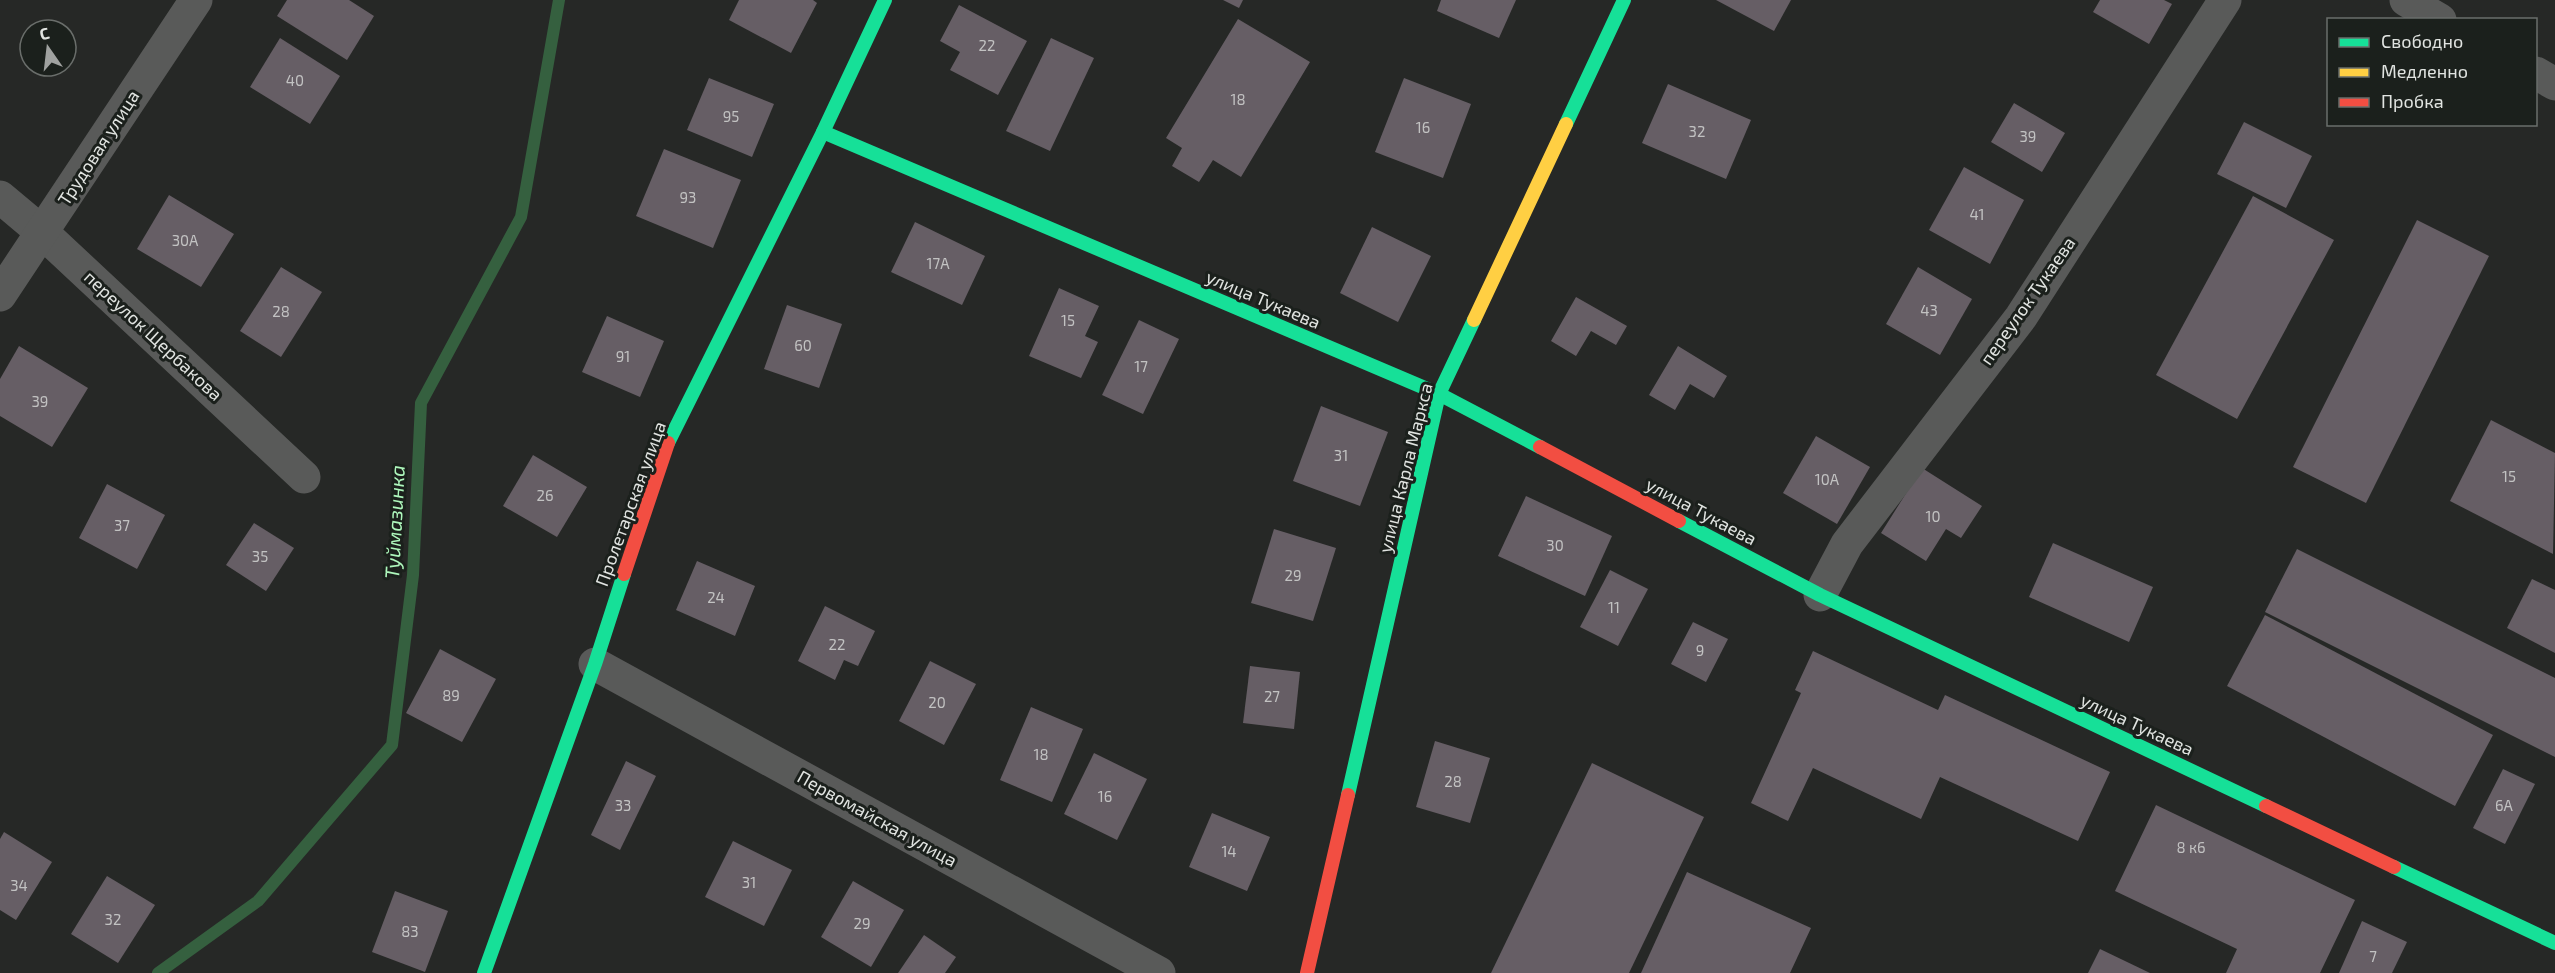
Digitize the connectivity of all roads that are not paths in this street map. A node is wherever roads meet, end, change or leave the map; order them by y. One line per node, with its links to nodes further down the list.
1 (196, 0): 11 (street, Трудовая улица)
2 (885, 0): 9 (street, Пролетарская улица)
3 (1624, 0): 13 (street, улица Карла Маркса)
4 (2225, 0): 15 (street, переулок Тукаева)
5 (2406, 0): 6 (street)
6 (2437, 18)
7 (2537, 74): 8 (street)
8 (2555, 84)
9 (823, 132): 13 (street, улица Тукаева); 16 (street, Пролетарская улица)
10 (0, 197): 11 (street, переулок Щербакова)
11 (43, 233): 12 (street, Трудовая улица); 14 (street, переулок Щербакова)
12 (0, 296)
13 (1439, 394): 15 (street, улица Тукаева); 20 (street, улица Карла Маркса)
14 (304, 477)
15 (1820, 595): 17 (street, улица Тукаева)
16 (595, 664): 18 (street, Пролетарская улица); 19 (street, Первомайская улица)
17 (2555, 943)
18 (484, 973)
19 (1159, 973)
20 (1307, 973)

